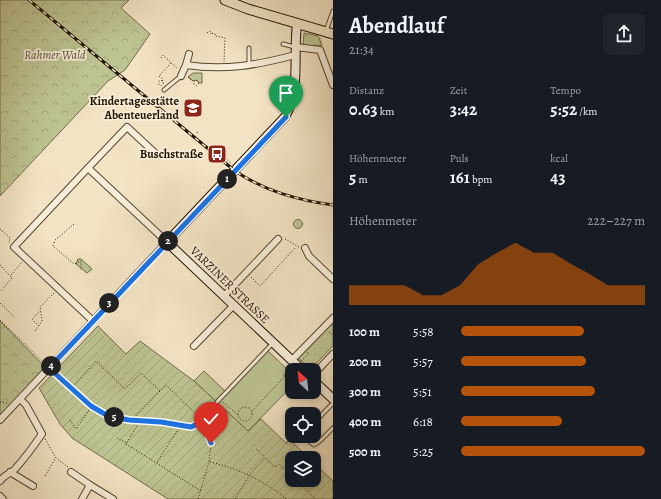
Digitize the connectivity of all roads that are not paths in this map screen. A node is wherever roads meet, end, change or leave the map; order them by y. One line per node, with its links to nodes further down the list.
1 (225, 0): 3 (main road)
2 (239, 0): 3 (main road)
3 (259, 11): 5 (main road)
4 (333, 11): 6 (lane)
5 (297, 24): 6 (main road); 9 (street)
6 (325, 32)
7 (283, 44): 9 (lane)
8 (249, 48): 12 (lane)
9 (295, 51): 12 (street); 14 (street); 19 (street)
10 (189, 54): 11 (street)
11 (186, 65): 12 (street); 13 (street)
12 (249, 66)
13 (181, 73): 15 (lane)
14 (333, 84)
15 (164, 90)
16 (155, 153): 17 (street)
17 (88, 168): 19 (street, VARZINER STRASSE); 25 (street)
18 (278, 239): 22 (street)
19 (167, 242): 22 (street, VARZINER STRASSE); 25 (street)
20 (305, 248): 21 (street)
21 (333, 279)
22 (224, 296): 23 (street, VARZINER STRASSE)
23 (234, 305): 26 (street, VARZINER STRASSE); 27 (street)
24 (333, 318): 29 (street)
25 (93, 321): 32 (street)
26 (273, 343): 29 (street, VARZINER STRASSE); 34 (lane)
27 (194, 346)
28 (333, 354): 30 (street)
29 (294, 362)
30 (321, 367)
31 (321, 388): 33 (street)
32 (20, 399): 37 (street); 40 (street)
33 (333, 399)
34 (217, 402)
35 (333, 404): 36 (lane)
36 (321, 416)
37 (0, 420)
38 (333, 428): 39 (lane)
39 (321, 440)
40 (10, 472): 42 (street); 44 (street)
41 (71, 472): 43 (street)
42 (0, 481)
43 (90, 485): 47 (street); 48 (street)
44 (33, 486)
45 (0, 496): 46 (street)
46 (3, 499)
47 (82, 499)
48 (113, 499)

